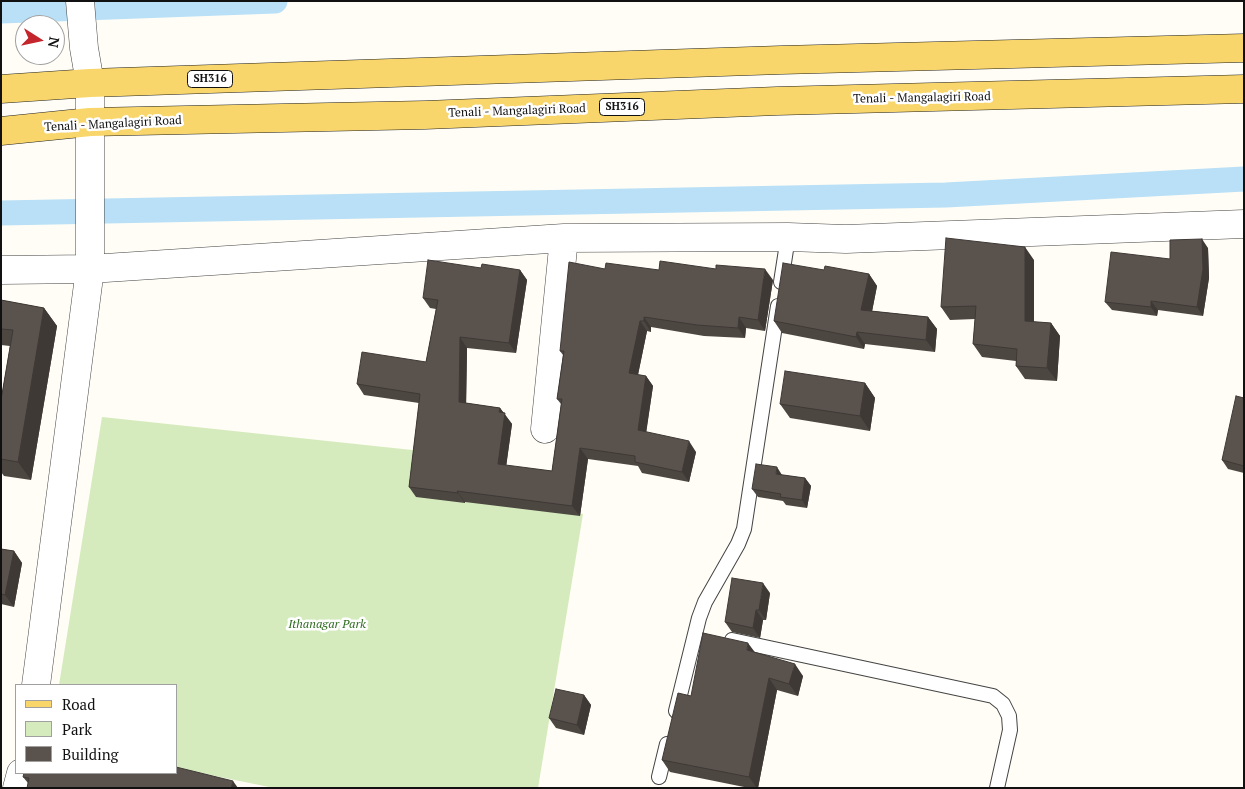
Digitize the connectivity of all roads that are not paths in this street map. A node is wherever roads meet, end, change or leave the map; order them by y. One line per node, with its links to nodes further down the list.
1 (80, 1): 3 (street)
2 (1244, 48): 3 (main road, SH316)
3 (90, 82): 4 (main road, SH316); 6 (street)
4 (1, 89)
5 (1244, 89): 6 (main road, Tenali - Mangalagiri Road / SH316)
6 (90, 122): 7 (main road, Tenali - Mangalagiri Road / SH316); 11 (street)
7 (1, 131)
8 (1244, 224): 9 (street)
9 (788, 237): 10 (street); 14 (lane)
10 (564, 238): 11 (street); 13 (street)
11 (90, 256): 12 (street); 15 (street)
12 (1, 270)
13 (545, 429)
14 (705, 635): 17 (lane); 19 (lane)
15 (36, 684)
16 (21, 774): 18 (street)
17 (659, 777)
18 (18, 788)
19 (997, 788)

